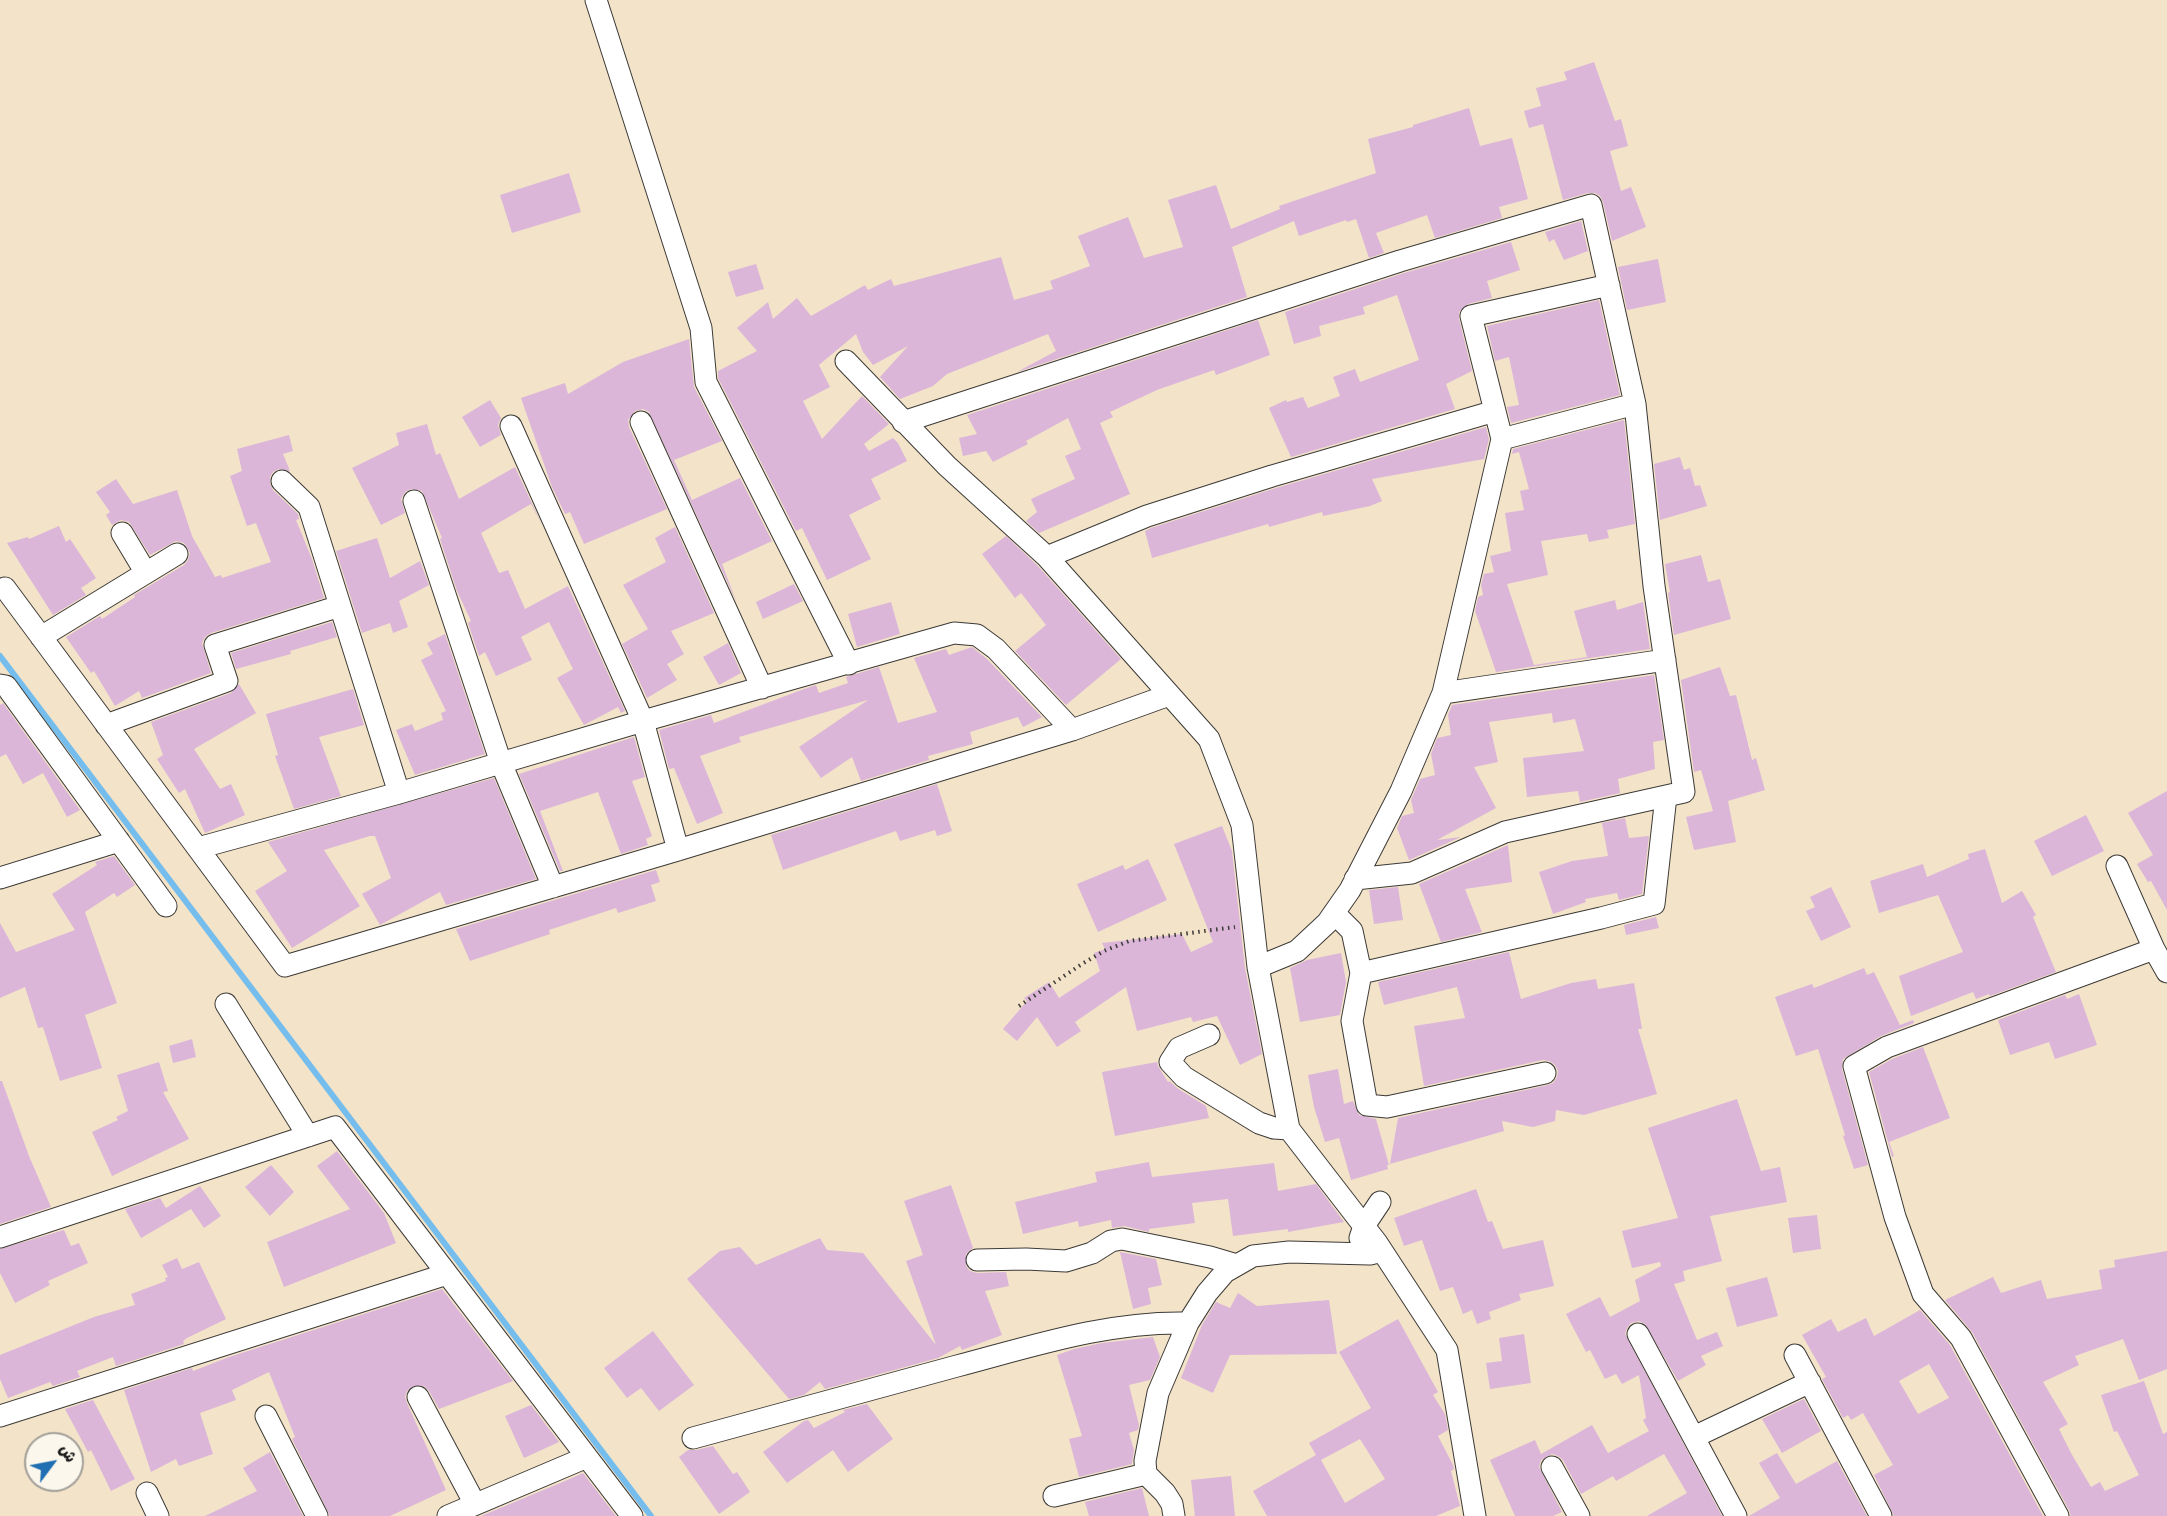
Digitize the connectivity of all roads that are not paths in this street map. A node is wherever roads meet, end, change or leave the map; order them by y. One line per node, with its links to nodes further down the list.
1 (596, 0): 20 (street)
2 (1609, 285): 4 (street); 5 (street); 7 (street)
3 (846, 361): 7 (street)
4 (1635, 404): 9 (street); 19 (street)
5 (1495, 411): 9 (street); 14 (street)
6 (640, 422): 22 (street)
7 (903, 422): 14 (street)
8 (511, 426): 25 (street)
9 (1502, 439): 23 (street)
10 (282, 481): 17 (street)
11 (414, 501): 28 (street)
12 (122, 533): 15 (street)
13 (177, 554): 15 (street)
14 (1047, 557): 24 (street)
15 (146, 573): 18 (street)
16 (4, 588): 18 (street)
17 (340, 606): 26 (street); 29 (street)
18 (41, 637): 26 (street)
19 (1665, 660): 23 (street); 30 (street)
20 (849, 664): 22 (street); 27 (street)
21 (0, 685): 31 (street)
22 (762, 688): 25 (street)
23 (1443, 693): 36 (street)
24 (1169, 694): 27 (street); 41 (street)
25 (643, 721): 28 (street); 33 (street)
26 (106, 725): 32 (street)
27 (1072, 730): 33 (street)
28 (501, 763): 29 (street); 37 (street)
29 (399, 793): 32 (street)
30 (1666, 796): 36 (street); 43 (street)
31 (119, 841): 35 (street); 38 (street)
32 (198, 848): 37 (street)
33 (678, 850): 37 (street)
34 (2117, 866): 40 (street)
35 (0, 878)
36 (1355, 879): 39 (street)
37 (553, 887)
38 (166, 906)
39 (1334, 913): 41 (street); 43 (street)
40 (2154, 949): 42 (street); 81 (street)
41 (1258, 967): 47 (street)
42 (2167, 972)
43 (1360, 973): 46 (street)
44 (226, 1004): 48 (street)
45 (1209, 1035): 47 (street)
46 (1545, 1073)
47 (1288, 1129): 50 (street)
48 (308, 1136): 51 (street); 56 (street)
49 (1380, 1202): 50 (street)
50 (1364, 1226): 52 (street); 53 (street)
51 (0, 1236)
52 (1382, 1251): 53 (street); 77 (street)
53 (1356, 1252): 55 (street)
54 (977, 1260): 55 (street)
55 (1237, 1265): 57 (street)
56 (447, 1274): 62 (street); 66 (street)
57 (1188, 1323): 64 (street); 68 (street)
58 (1638, 1334): 65 (street)
59 (1795, 1355): 60 (street)
60 (1810, 1382): 65 (street); 80 (street)
61 (418, 1397): 71 (street)
62 (0, 1416)
63 (266, 1416): 73 (street)
64 (693, 1437)
65 (1694, 1437): 79 (street)
66 (586, 1457): 71 (street); 75 (street)
67 (1552, 1467): 78 (street)
68 (1146, 1474): 70 (street); 76 (street)
69 (147, 1493): 72 (street)
70 (1054, 1496)
71 (475, 1504): 74 (street)
72 (158, 1516)
73 (317, 1516)
74 (448, 1516)
75 (632, 1516)
76 (1174, 1516)
77 (1475, 1516)
78 (1579, 1516)
79 (1736, 1516)
80 (1881, 1516)
81 (2058, 1516)

